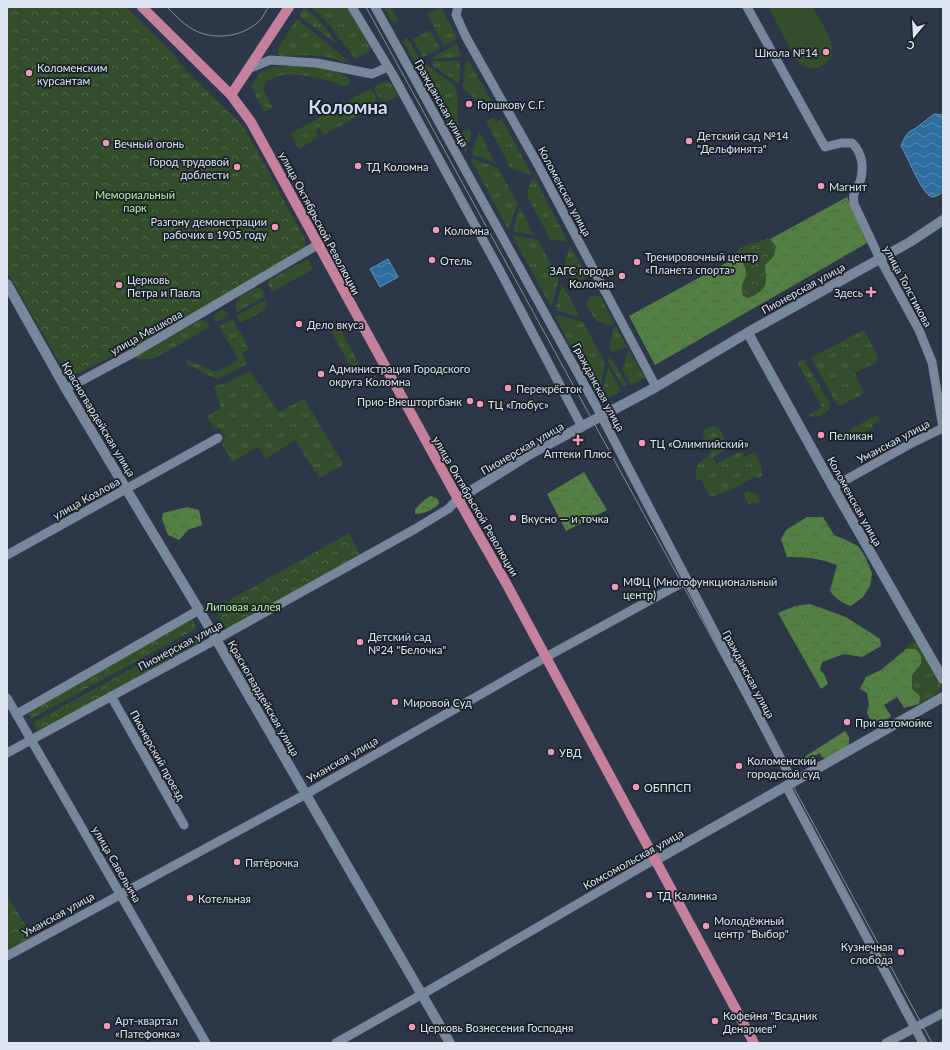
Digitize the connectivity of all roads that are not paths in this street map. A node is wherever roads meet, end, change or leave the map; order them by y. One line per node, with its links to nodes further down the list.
1 (142, 7): 9 (main road, улица Октябрьской Революции)
2 (289, 7): 8 (main road)
3 (352, 7): 7 (street)
4 (375, 7): 17 (street, Гражданская улица)
5 (458, 7): 15 (street, Коломенская улица)
6 (747, 7): 12 (street, улица Толстикова)
7 (388, 67): 8 (street); 18 (street)
8 (248, 69): 9 (main road)
9 (231, 95): 11 (main road, улица Октябрьской Революции)
10 (943, 220): 12 (street, Пионерская улица)
11 (319, 244): 16 (street, улица Мешкова); 23 (main road, улица Октябрьской Революции)
12 (880, 259): 14 (street, Пионерская улица); 19 (street, улица Толстикова)
13 (7, 284): 16 (street, Красногвардейская улица)
14 (748, 333): 15 (street, Пионерская улица); 21 (street, Коломенская улица)
15 (656, 387): 17 (street, Пионерская улица)
16 (66, 389): 22 (street, Красногвардейская улица)
17 (602, 416): 18 (street, Пионерская улица); 25 (street, Гражданская улица)
18 (582, 428): 23 (street, Пионерская улица)
19 (943, 428): 21 (street, Уманская улица)
20 (218, 438): 22 (street, улица Козлова)
21 (833, 487): 29 (street, Коломенская улица)
22 (126, 488): 24 (street, улица Козлова); 26 (street, Красногвардейская улица)
23 (458, 499): 27 (street, Пионерская улица); 28 (main road, улица Октябрьской Революции)
24 (7, 555)
25 (687, 580): 28 (street, Уманская улица); 36 (street, Гражданская улица)
26 (199, 610): 27 (street, Красногвардейская улица); 33 (street)
27 (216, 639): 30 (street, Пионерская улица); 37 (street, Красногвардейская улица)
28 (546, 657): 37 (street, Уманская улица); 39 (main road, улица Октябрьской Революции)
29 (943, 679)
30 (111, 696): 34 (street, Пионерская улица); 38 (street, Пионерский проезд)
31 (943, 697): 36 (street, Комсомольская улица)
32 (7, 698): 33 (street, улица Савельича)
33 (17, 714): 34 (street, улица Савельича)
34 (31, 740): 35 (street, Пионерская улица); 40 (street, улица Савельича)
35 (7, 753)
36 (790, 784): 39 (street, Комсомольская улица); 44 (street, Гражданская улица)
37 (306, 794): 40 (street, Уманская улица); 42 (street, Красногвардейская улица)
38 (184, 826)
39 (656, 860): 42 (street, Комсомольская улица); 48 (main road, улица Октябрьской Революции)
40 (120, 894): 41 (street, Уманская улица); 45 (street, улица Савельича)
41 (7, 956)
42 (421, 995): 46 (street, Комсомольская улица); 47 (street, Красногвардейская улица)
43 (943, 1013): 44 (street)
44 (914, 1028): 49 (street); 50 (street, Гражданская улица)
45 (206, 1043)
46 (336, 1043)
47 (450, 1043)
48 (754, 1043)
49 (886, 1043)
50 (923, 1043)

